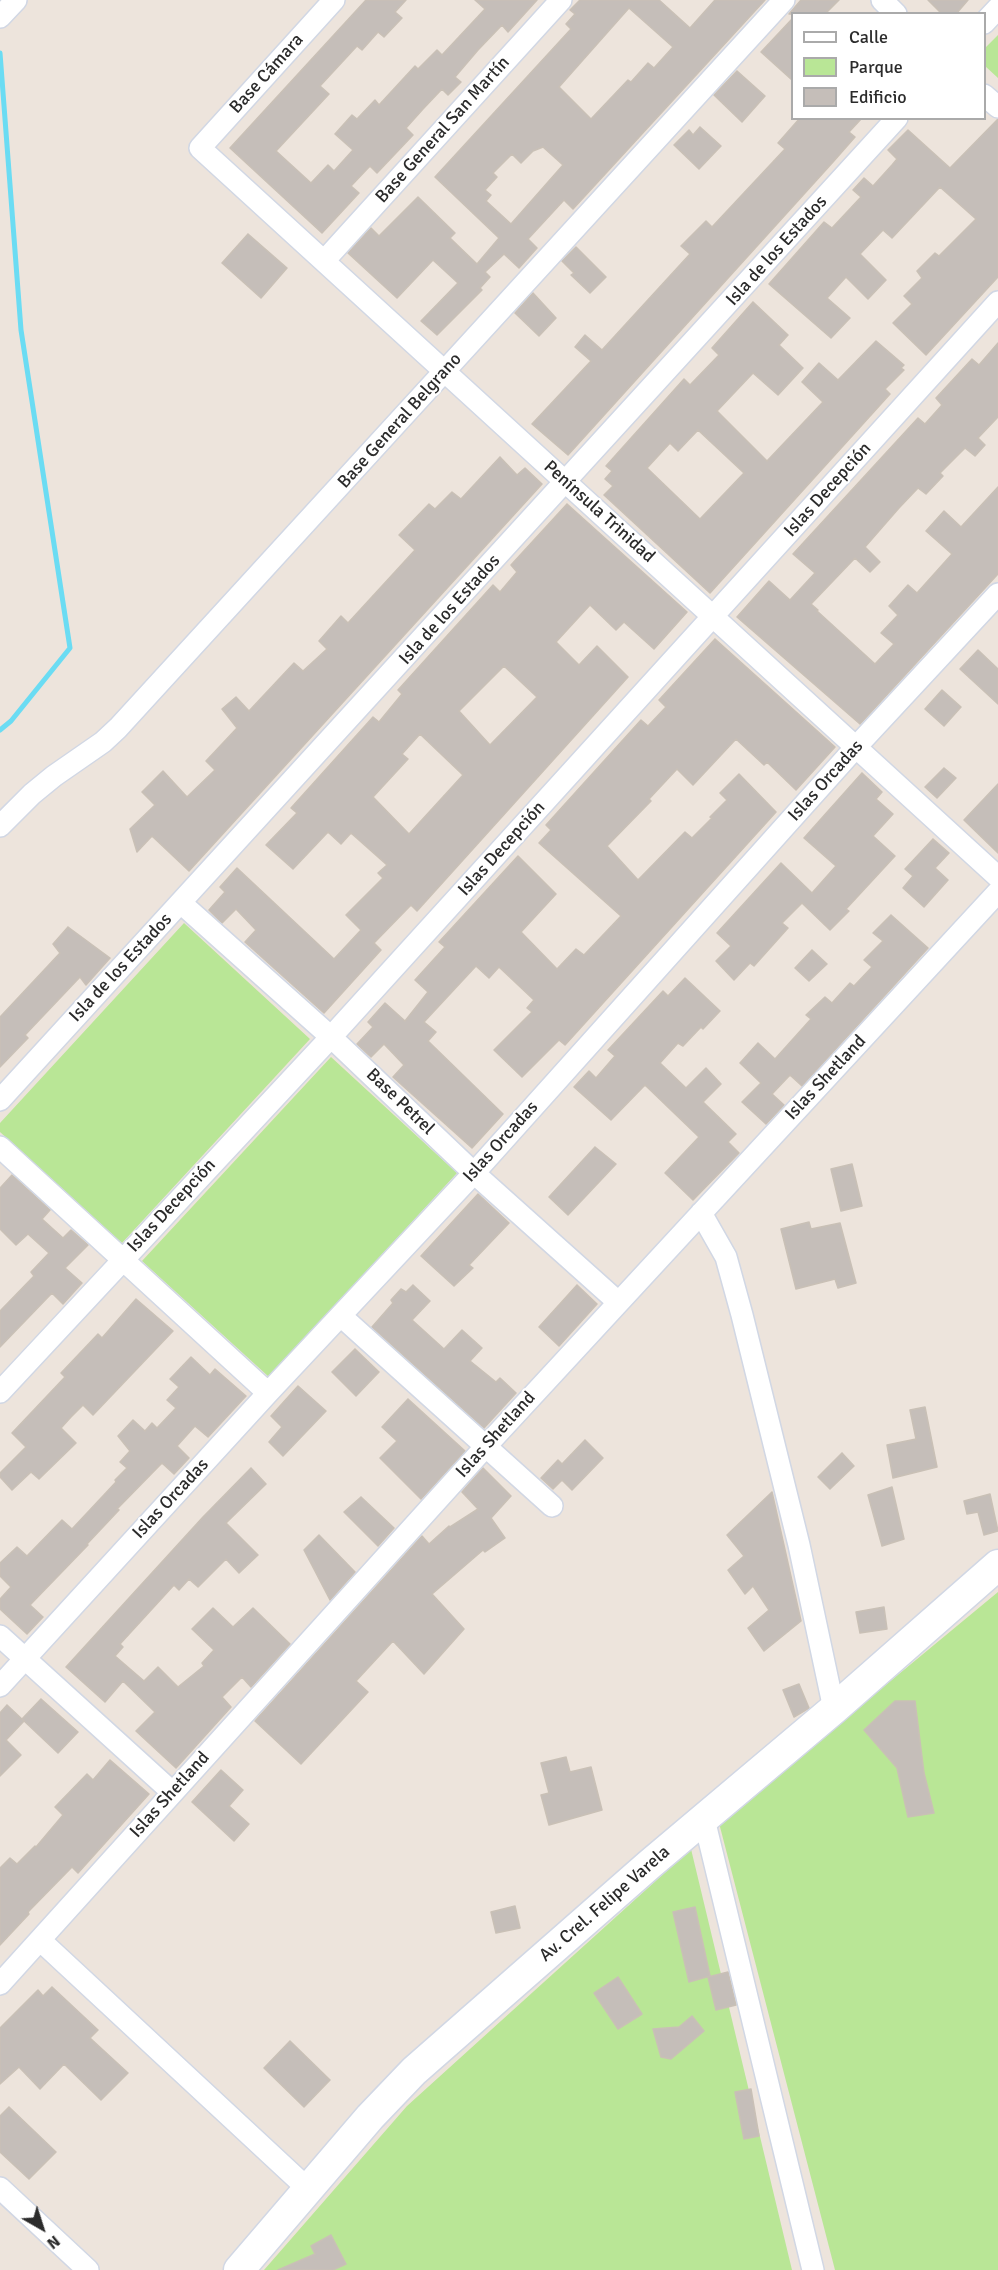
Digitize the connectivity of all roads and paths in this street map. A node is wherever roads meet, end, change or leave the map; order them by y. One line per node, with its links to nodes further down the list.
1 (16, 0): 8 (street)
2 (334, 0): 13 (street, Base Cámara)
3 (561, 0): 14 (street, Base General San Martín)
4 (784, 0): 16 (street, Base General Belgrano)
5 (882, 0): 7 (street)
6 (998, 8): 9 (street)
7 (894, 12)
8 (0, 17)
9 (986, 21)
10 (986, 97): 11 (street)
11 (998, 107)
12 (895, 120): 17 (street, Isla de los Estados)
13 (200, 148): 14 (street, Península Trinidad)
14 (324, 261): 16 (street, Península Trinidad)
15 (998, 302): 19 (street, Islas Decepción)
16 (444, 372): 17 (street, Península Trinidad); 21 (street, Base General Belgrano)
17 (567, 482): 19 (street, Península Trinidad); 24 (street, Isla de los Estados)
18 (998, 594): 20 (street, Islas Orcadas)
19 (713, 617): 20 (street, Península Trinidad); 25 (street, Islas Decepción)
20 (856, 747): 22 (street, Península Trinidad); 28 (street, Islas Orcadas)
21 (0, 826)
22 (998, 877)
23 (998, 892): 29 (street, Islas Shetland)
24 (181, 903): 25 (street, Base Petrel); 26 (street, Isla de los Estados)
25 (331, 1037): 28 (street, Base Petrel); 30 (street, Islas Decepción)
26 (0, 1100)
27 (0, 1147): 30 (street)
28 (474, 1173): 31 (street, Base Petrel); 32 (street, Islas Orcadas)
29 (701, 1213): 31 (street, Islas Shetland); 41 (street)
30 (121, 1260): 33 (street, Islas Decepción); 34 (street)
31 (618, 1302): 35 (street, Islas Shetland)
32 (341, 1316): 34 (street, Islas Orcadas); 35 (street)
33 (0, 1392)
34 (268, 1393): 39 (street, Islas Orcadas)
35 (487, 1445): 36 (street); 42 (street, Islas Shetland)
36 (552, 1506)
37 (998, 1566): 41 (main road, Av. Crel. Felipe Varela)
38 (0, 1636): 39 (street)
39 (25, 1659): 40 (street, Islas Orcadas); 42 (street)
40 (0, 1686)
41 (834, 1709): 43 (main road, Av. Crel. Felipe Varela)
42 (172, 1792): 44 (street, Islas Shetland)
43 (704, 1819): 47 (main road, Av. Crel. Felipe Varela); 50 (street)
44 (40, 1940): 45 (street, Islas Shetland); 47 (street)
45 (0, 1984)
46 (0, 2188): 48 (street)
47 (308, 2189): 49 (main road, Av. Crel. Felipe Varela)
48 (88, 2270)
49 (239, 2270)
50 (813, 2270)

